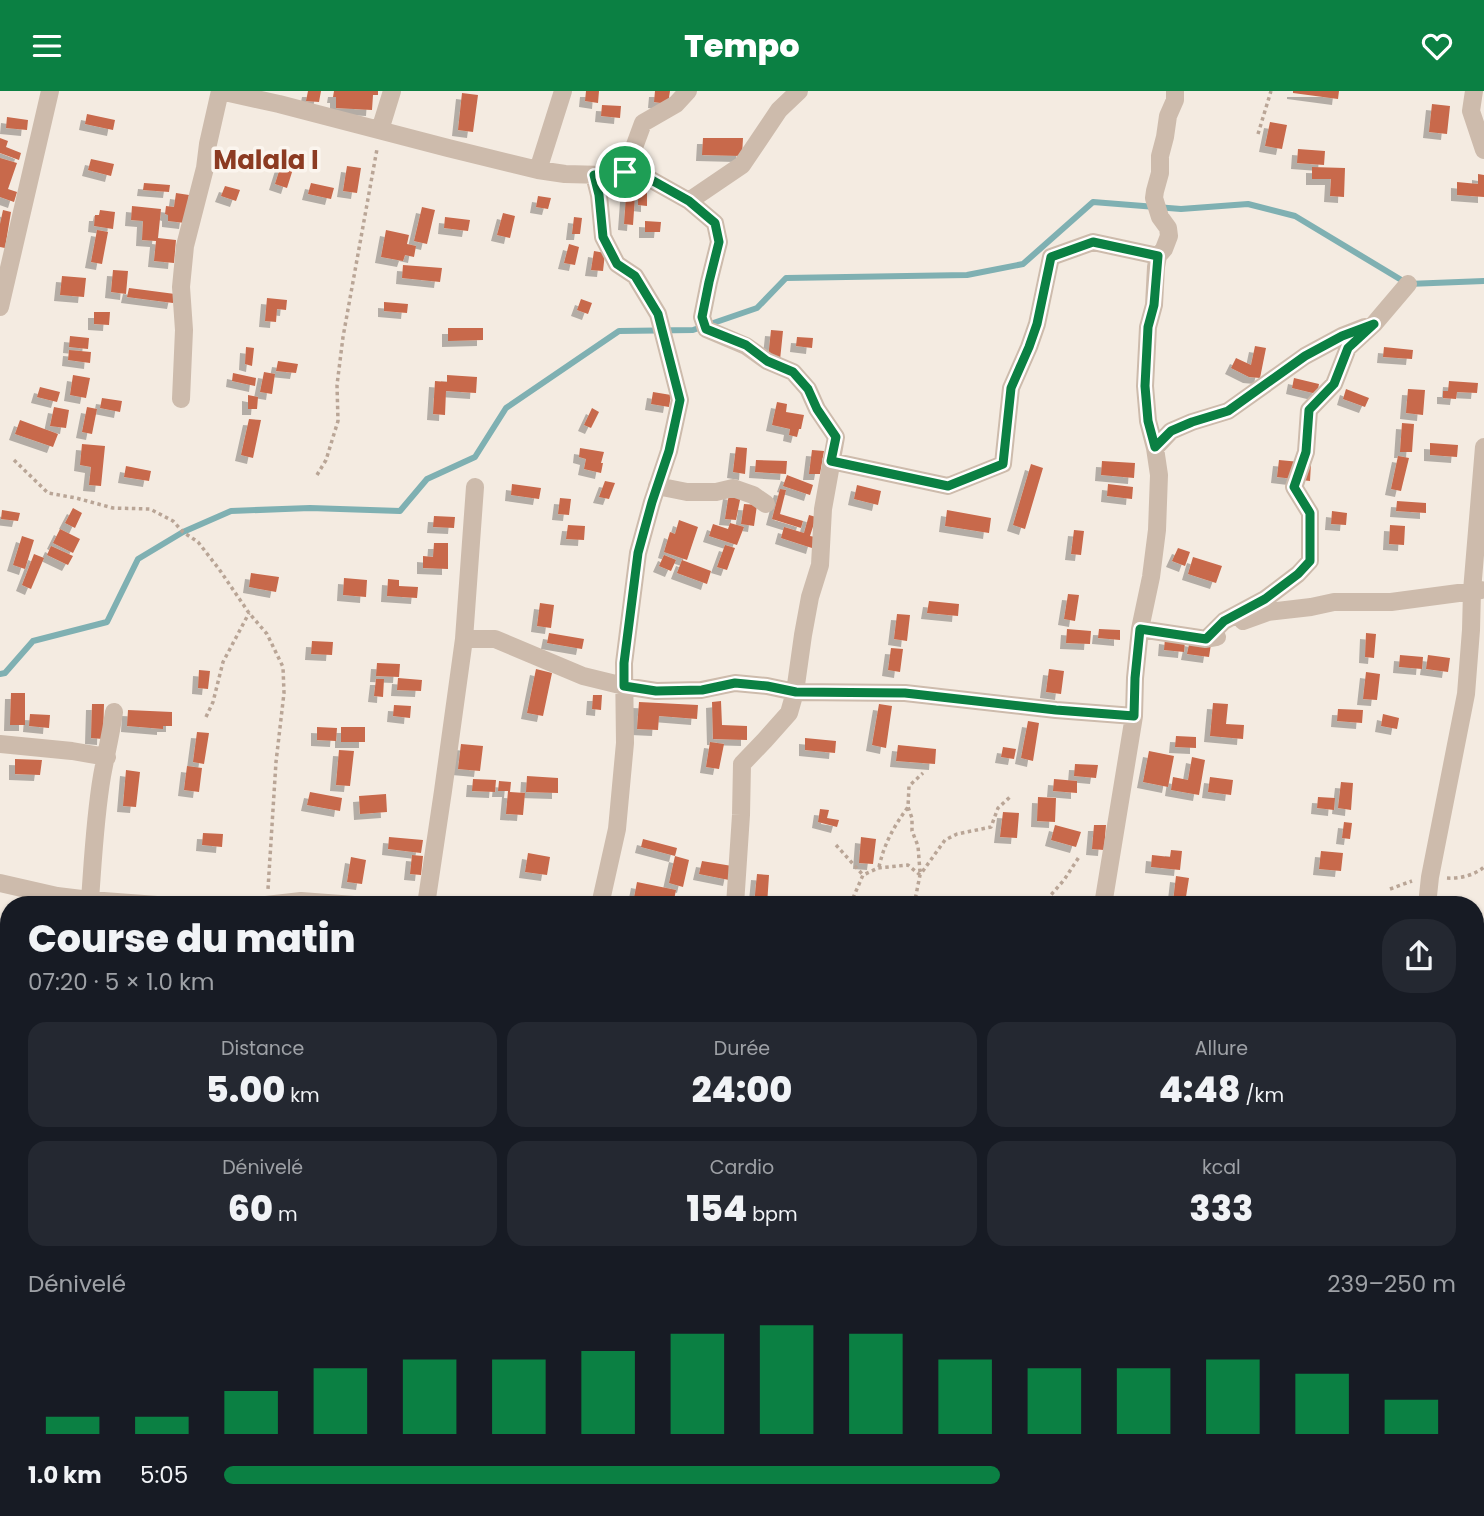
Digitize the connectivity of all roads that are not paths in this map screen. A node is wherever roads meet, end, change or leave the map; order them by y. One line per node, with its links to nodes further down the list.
1 (50, 91): 17 (street)
2 (220, 91): 9 (street); 19 (street)
3 (392, 91): 9 (street)
4 (563, 91): 11 (street)
5 (688, 91): 12 (street)
6 (799, 91): 14 (street)
7 (1174, 91): 15 (street)
8 (1474, 91): 10 (street)
9 (380, 130): 11 (street)
10 (1484, 150)
11 (538, 170): 13 (street)
12 (625, 172): 13 (street); 14 (street)
13 (594, 175): 24 (street)
14 (689, 201): 22 (street)
15 (1158, 256): 20 (street); 22 (street)
16 (1408, 284): 18 (street)
17 (0, 307)
18 (1374, 324): 20 (street); 29 (street)
19 (181, 399)
20 (1155, 447): 27 (street)
21 (1484, 447): 26 (street)
22 (831, 461): 31 (street)
23 (475, 487): 28 (street)
24 (657, 487): 25 (street); 30 (street)
25 (766, 504)
26 (1478, 590): 29 (street); 43 (street)
27 (1140, 629): 29 (street); 33 (street)
28 (464, 639): 30 (street); 39 (street)
29 (1206, 639)
30 (624, 686): 31 (street); 40 (street)
31 (796, 692): 33 (street); 41 (street)
32 (114, 712): 35 (street)
33 (1134, 716): 42 (street)
34 (0, 744): 35 (street)
35 (107, 757): 38 (street)
36 (0, 883): 37 (street)
37 (57, 896)
38 (90, 896)
39 (427, 896)
40 (602, 896)
41 (735, 896)
42 (1104, 896)
43 (1428, 896)

